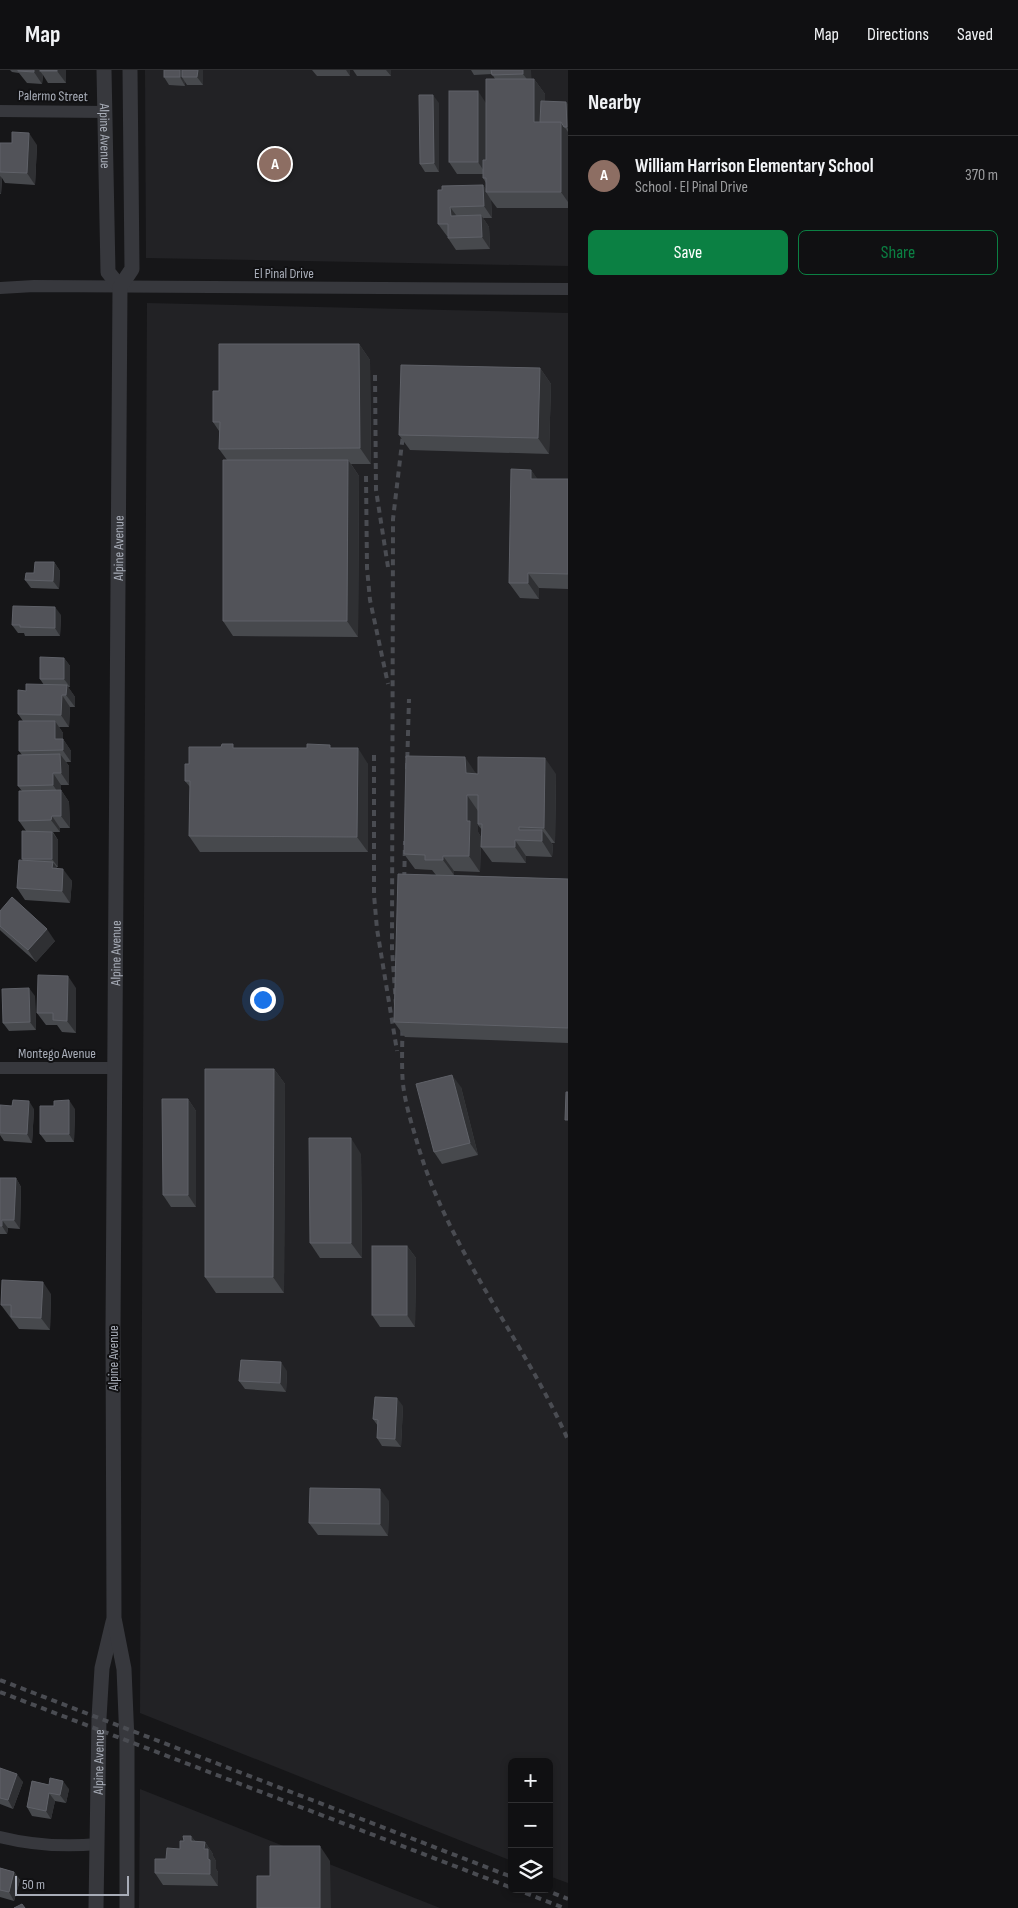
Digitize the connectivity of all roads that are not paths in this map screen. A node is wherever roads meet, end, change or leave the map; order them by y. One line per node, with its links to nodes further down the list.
1 (104, 70): 4 (street, Alpine Avenue)
2 (130, 70): 5 (street, Alpine Avenue)
3 (0, 110): 4 (street, Palermo Street)
4 (106, 112): 5 (street, Alpine Avenue)
5 (120, 287): 6 (street, El Pinal Drive); 7 (street, El Pinal Drive); 9 (street, Alpine Avenue)
6 (0, 288)
7 (568, 289)
8 (0, 1068): 9 (street, Montego Avenue)
9 (114, 1068): 10 (street, Alpine Avenue)
10 (114, 1618): 12 (street, Alpine Avenue); 14 (street, Alpine Avenue)
11 (0, 1837): 12 (street)
12 (98, 1844): 13 (street, Alpine Avenue)
13 (96, 1908)
14 (127, 1908)

